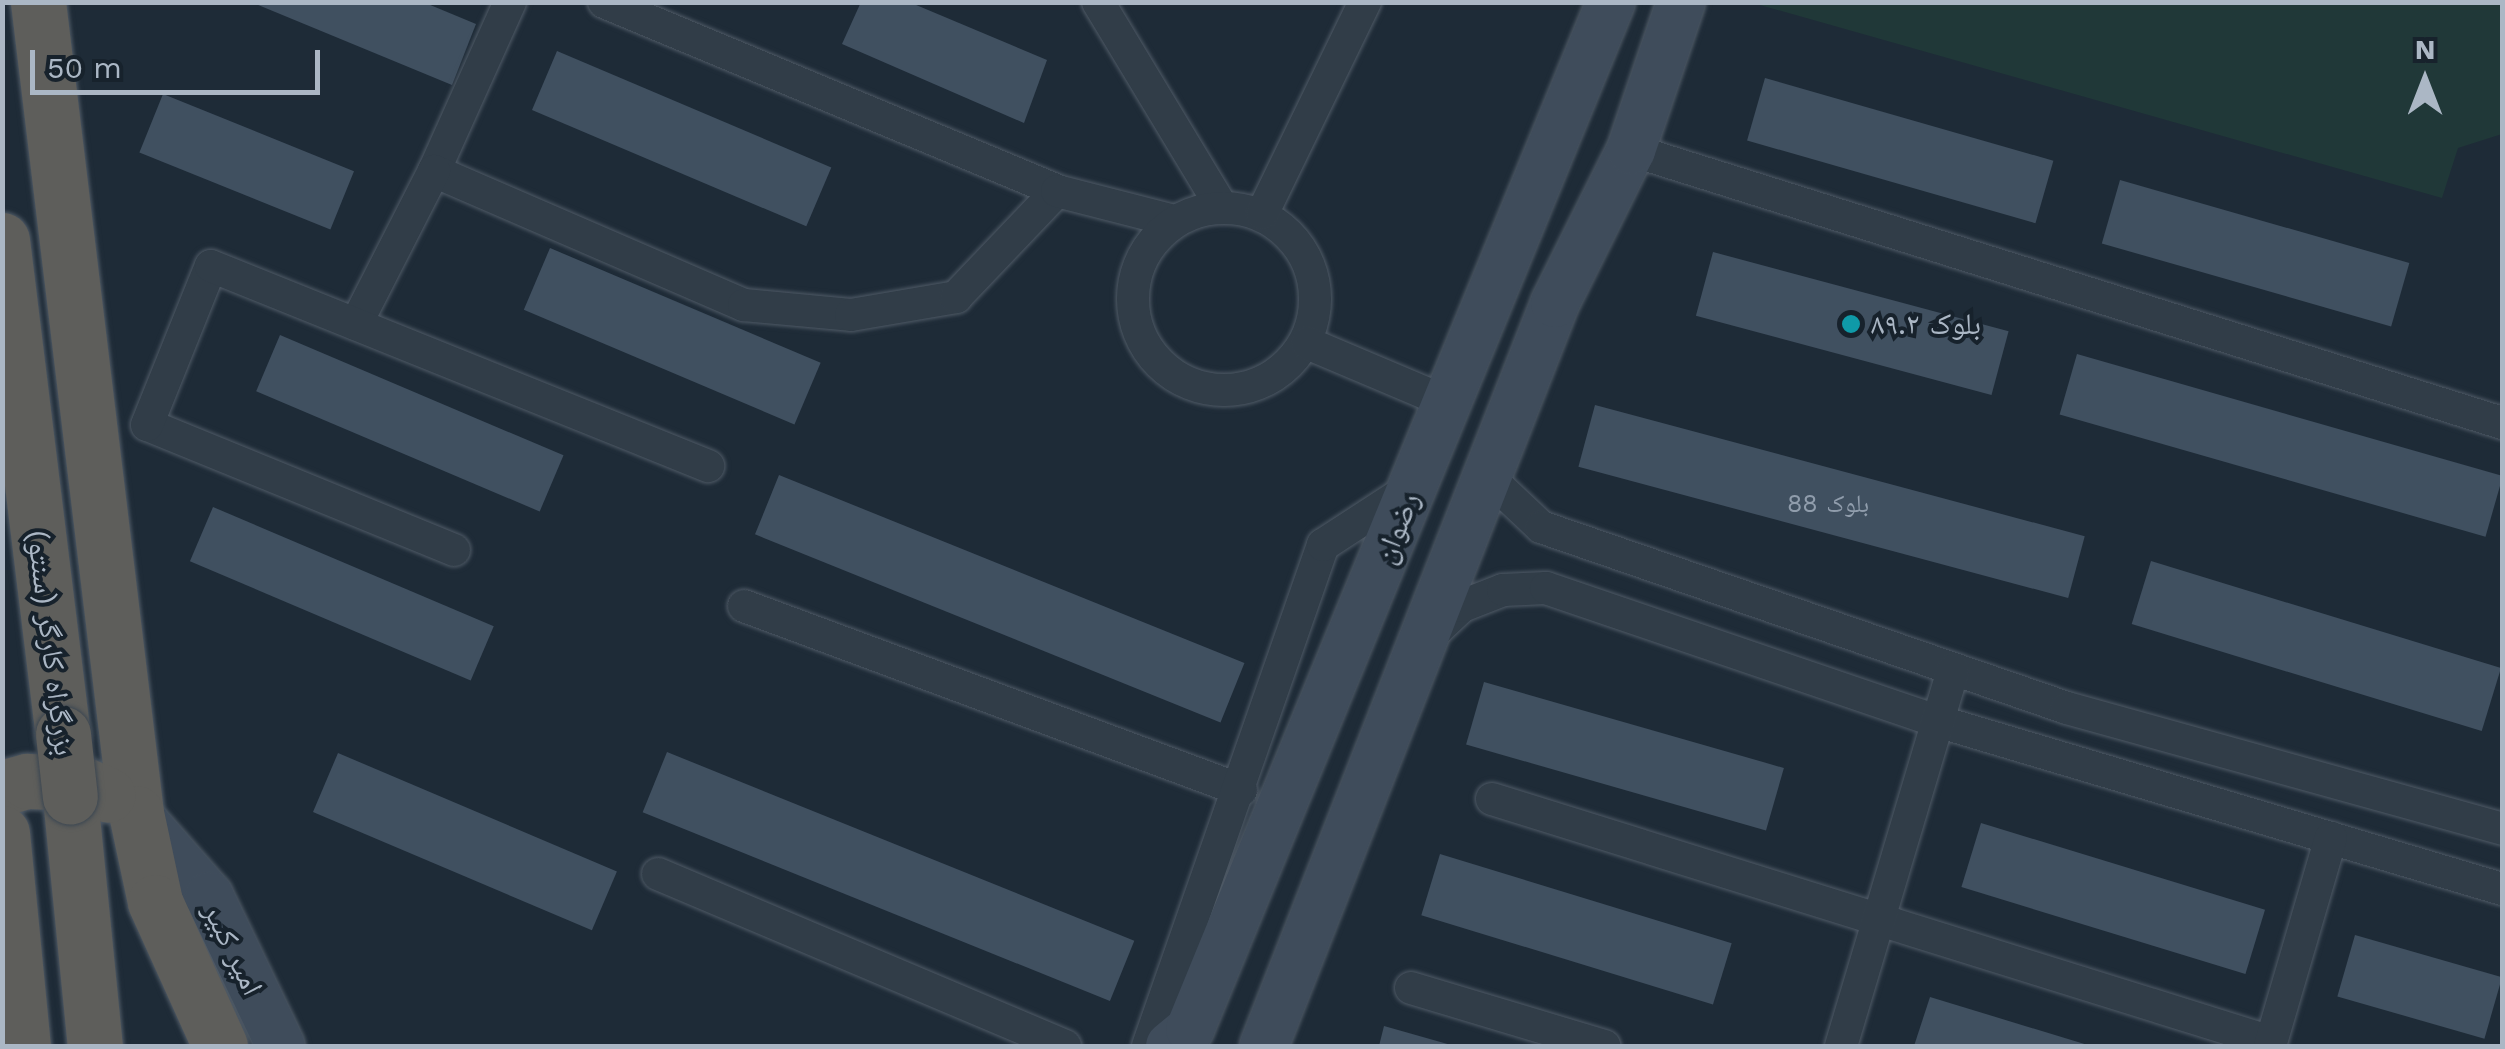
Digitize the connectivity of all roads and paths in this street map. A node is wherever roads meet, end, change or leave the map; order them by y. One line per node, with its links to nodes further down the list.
1 (38, 2): 30 (highway)
2 (510, 2): 9 (street)
3 (604, 2): 10 (street)
4 (1098, 2): 11 (street)
5 (1365, 2): 12 (street)
6 (1611, 2): 17 (main road, رضوان)
7 (1682, 2): 8 (main road)
8 (1631, 150): 18 (street); 20 (main road)
9 (434, 172): 10 (street); 15 (street)
10 (1057, 190): 13 (street)
11 (1221, 206): 12 (street); 13 (street)
12 (1262, 214): 16 (street)
13 (1174, 221): 16 (street)
14 (2, 240): 41 (highway, بزرگراه کارگر (سنتو), bridge)
15 (356, 324): 19 (street); 22 (street)
16 (1308, 342): 17 (street)
17 (1444, 401): 21 (main road, رضوان)
18 (2502, 423)
19 (708, 466)
20 (1486, 475): 24 (main road); 25 (street)
21 (1416, 484): 28 (street); 38 (main road, رضوان)
22 (454, 550)
23 (744, 606): 28 (street)
24 (1424, 642): 26 (street); 45 (main road)
25 (1953, 670): 26 (street); 31 (street)
26 (1938, 721): 33 (street); 36 (street)
27 (2, 788): 30 (highway)
28 (1242, 790): 38 (street)
29 (1492, 798): 36 (street)
30 (136, 813): 42 (highway); 43 (main road, امیر کبیر)
31 (2502, 829)
32 (2, 833): 40 (highway)
33 (2331, 838): 35 (street); 39 (street)
34 (658, 874): 44 (street)
35 (2502, 889)
36 (1878, 919): 39 (street); 47 (street)
37 (1411, 988): 46 (street)
38 (1175, 1042)
39 (2271, 1044)
40 (23, 1046)
41 (96, 1046)
42 (220, 1046)
43 (281, 1046)
44 (1065, 1046)
45 (1264, 1046)
46 (1604, 1046)
47 (1840, 1046)

